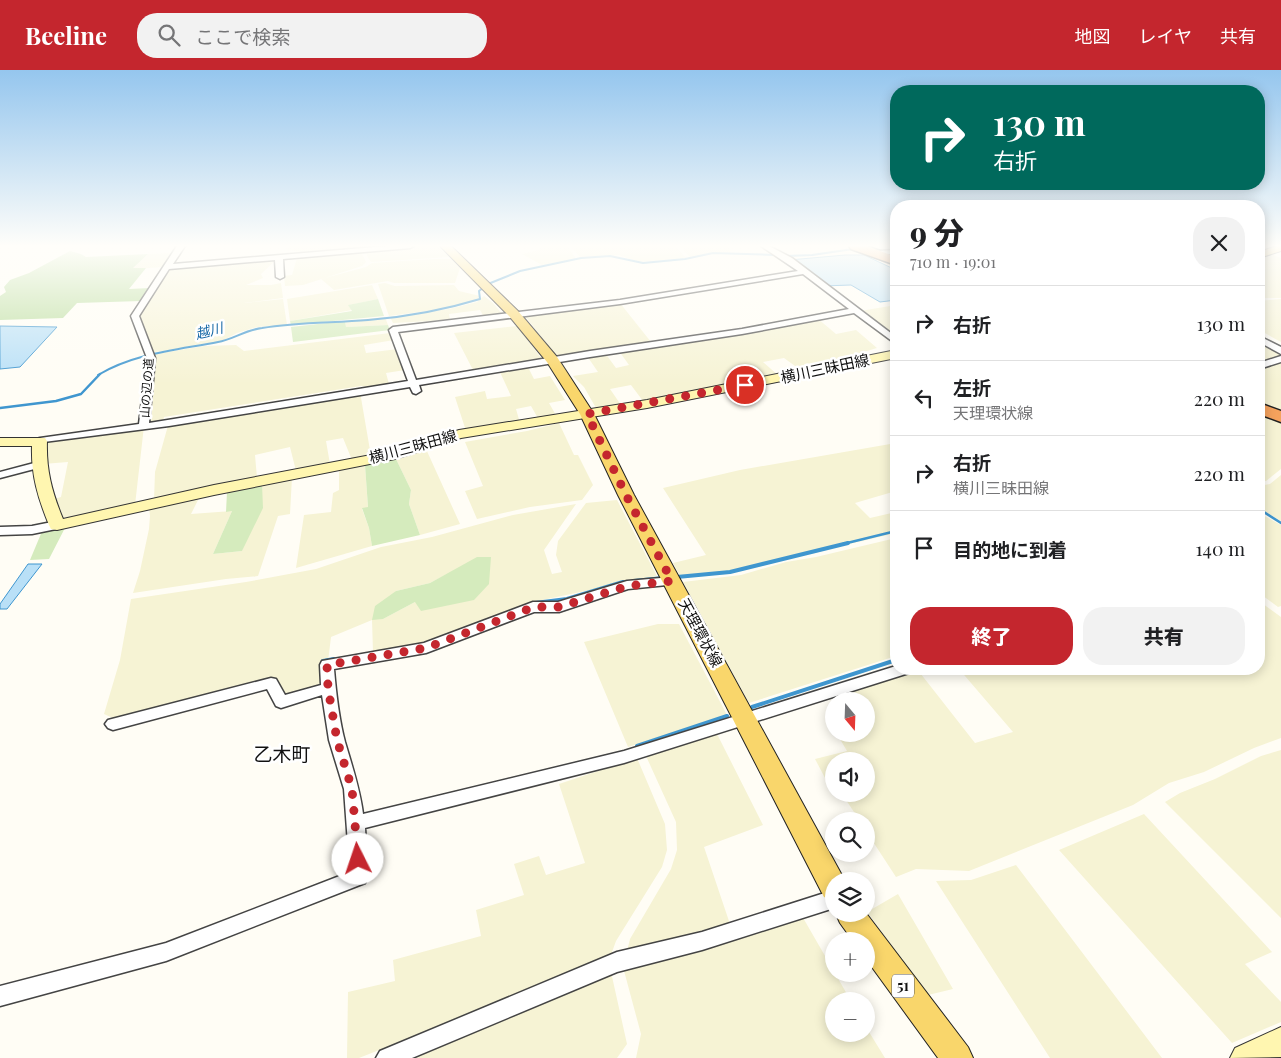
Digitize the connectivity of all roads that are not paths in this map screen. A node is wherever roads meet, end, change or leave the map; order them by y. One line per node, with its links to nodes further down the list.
1 (152, 292): 18 (street, 山の辺の道)
2 (492, 292): 6 (main road, 天理環状線)
3 (684, 292): 6 (street)
4 (830, 292): 5 (street)
5 (854, 310): 7 (street); 12 (street)
6 (514, 314): 12 (main road, 天理環状線); 14 (street)
7 (890, 337)
8 (1265, 342): 9 (street)
9 (1281, 351)
10 (890, 355): 16 (main road, 横川三昧田線)
11 (1281, 359): 13 (street)
12 (552, 360): 14 (street); 16 (main road, 天理環状線)
13 (1265, 364)
14 (414, 388): 18 (street)
15 (1265, 410): 17 (highway)
16 (587, 414): 23 (main road, 横川三昧田線); 25 (main road, 天理環状線)
17 (1281, 417)
18 (144, 426): 19 (street)
19 (40, 441): 20 (main road); 21 (main road)
20 (0, 442)
21 (38, 465): 22 (street); 23 (main road)
22 (0, 475)
23 (57, 525): 24 (street)
24 (0, 531)
25 (672, 581): 27 (street); 28 (main road, 天理環状線)
26 (890, 673): 28 (street)
27 (328, 688): 29 (street); 30 (street)
28 (744, 718): 30 (street); 31 (main road, 天理環状線)
29 (113, 724)
30 (356, 823): 34 (street)
31 (826, 872)
32 (825, 902): 36 (street)
33 (856, 922): 37 (main road, 51)
34 (0, 996)
35 (1281, 1042): 38 (main road)
36 (387, 1058)
37 (956, 1058)
38 (1245, 1058)

